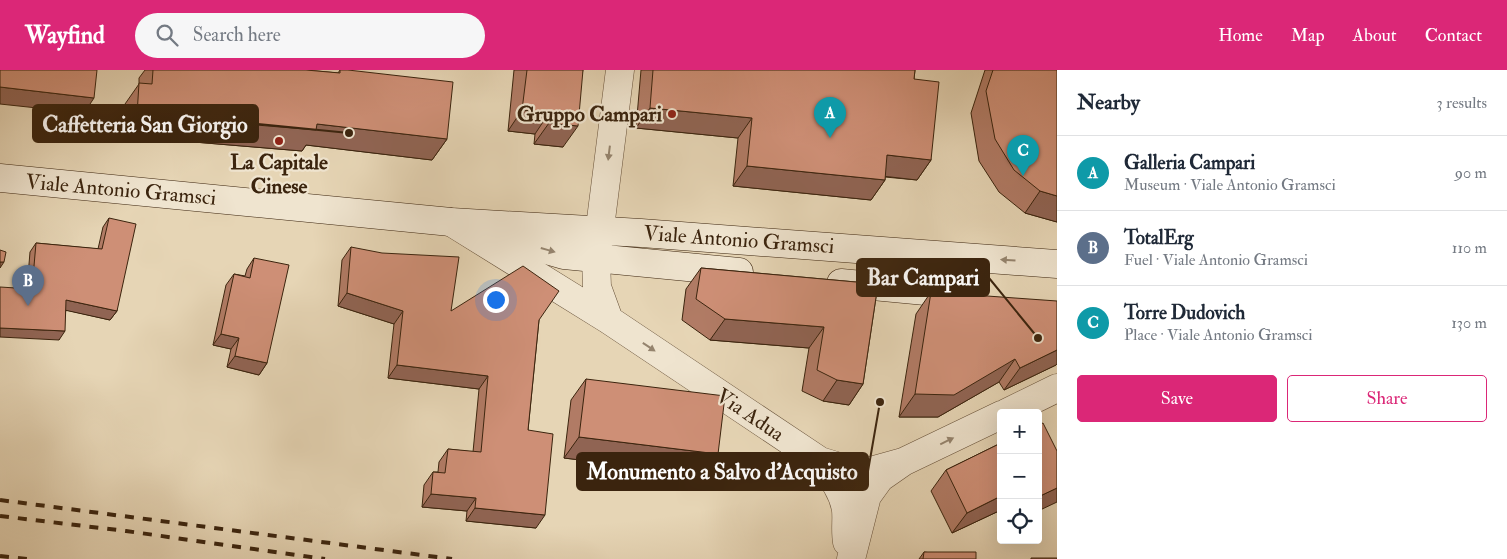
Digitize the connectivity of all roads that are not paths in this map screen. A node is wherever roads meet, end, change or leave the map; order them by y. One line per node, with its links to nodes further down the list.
1 (620, 70): 4 (main road, one-way to 4)
2 (0, 178): 3 (main road, Viale Antonio Gramsci)
3 (451, 222): 4 (main road, Viale Antonio Gramsci); 5 (main road, Viale Antonio Gramsci, one-way to 5); 10 (main road, Via Adua)
4 (600, 230): 5 (main road); 6 (main road, Viale Antonio Gramsci, one-way to 4)
5 (596, 259): 7 (main road, Viale Antonio Gramsci); 10 (main road)
6 (1057, 264)
7 (764, 275)
8 (813, 280): 9 (main road, Viale Antonio Gramsci)
9 (989, 298)
10 (609, 320): 14 (main road, Via Adua, one-way to 14)
11 (1057, 388): 12 (main road)
12 (1014, 409)
13 (997, 417): 15 (main road, one-way to 13)
14 (820, 461): 15 (main road, Via Adua); 16 (main road)
15 (904, 462): 16 (main road)
16 (850, 559)

